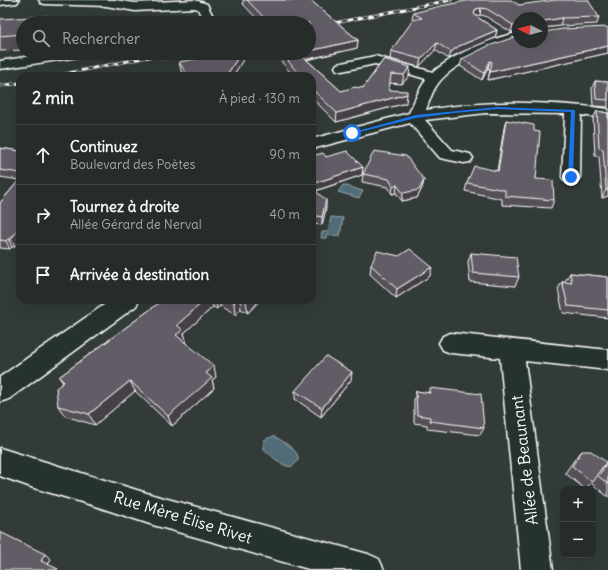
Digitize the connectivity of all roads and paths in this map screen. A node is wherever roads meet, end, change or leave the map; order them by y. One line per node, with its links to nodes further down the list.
1 (13, 0): 3 (street)
2 (45, 0): 4 (street)
3 (0, 1)
4 (207, 16)
5 (508, 36): 9 (street)
6 (32, 60): 7 (street)
7 (0, 65)
8 (342, 67): 9 (street)
9 (435, 77): 12 (street)
10 (573, 111): 11 (street); 12 (street); 15 (street)
11 (608, 114)
12 (416, 116): 13 (street); 14 (street)
13 (316, 143)
14 (464, 158)
15 (571, 177)
16 (122, 304): 20 (street)
17 (451, 343): 18 (street)
18 (510, 349): 19 (street); 23 (street, Allée de Beaunant)
19 (608, 360)
20 (0, 391)
21 (0, 462): 22 (street, Rue Mère Élise Rivet)
22 (368, 570)
23 (538, 570)

